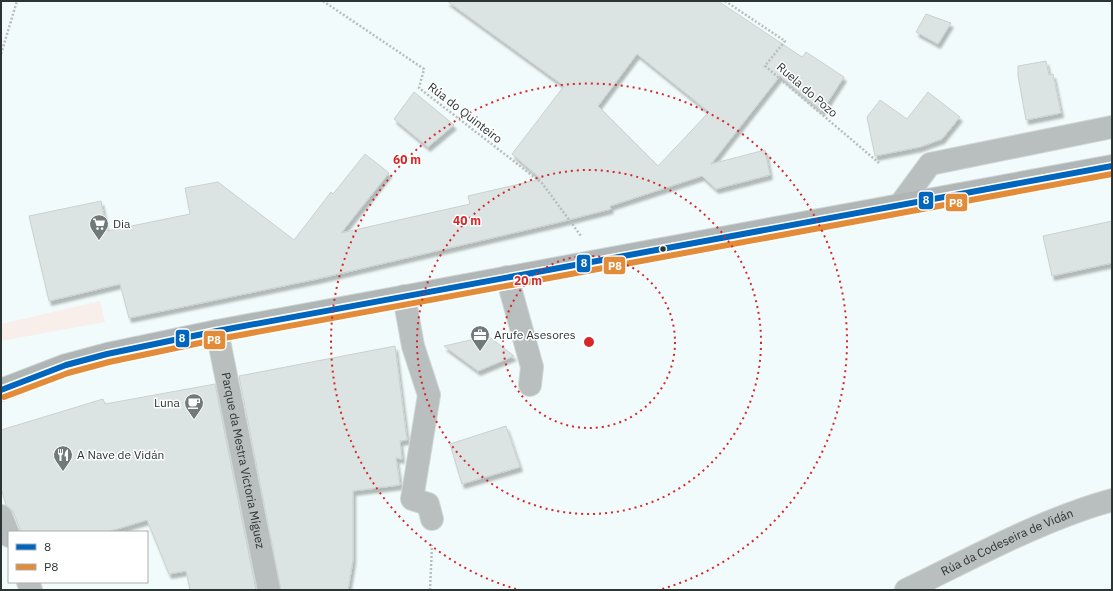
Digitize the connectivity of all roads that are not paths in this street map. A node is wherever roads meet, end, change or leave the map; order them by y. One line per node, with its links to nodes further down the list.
1 (1112, 127): 3 (street)
2 (1112, 166): 3 (main road)
3 (899, 206): 4 (main road)
4 (507, 277): 5 (main road); 7 (street)
5 (404, 296): 6 (main road); 11 (street)
6 (217, 331): 8 (main road); 13 (street, Parque da Mestra Victoria Míguez)
7 (530, 385)
8 (1, 390)
9 (1112, 500): 14 (street, Rúa da Codeseira de Vidán)
10 (1, 516): 12 (street)
11 (432, 519)
12 (8, 534)
13 (269, 590)
14 (906, 590)

